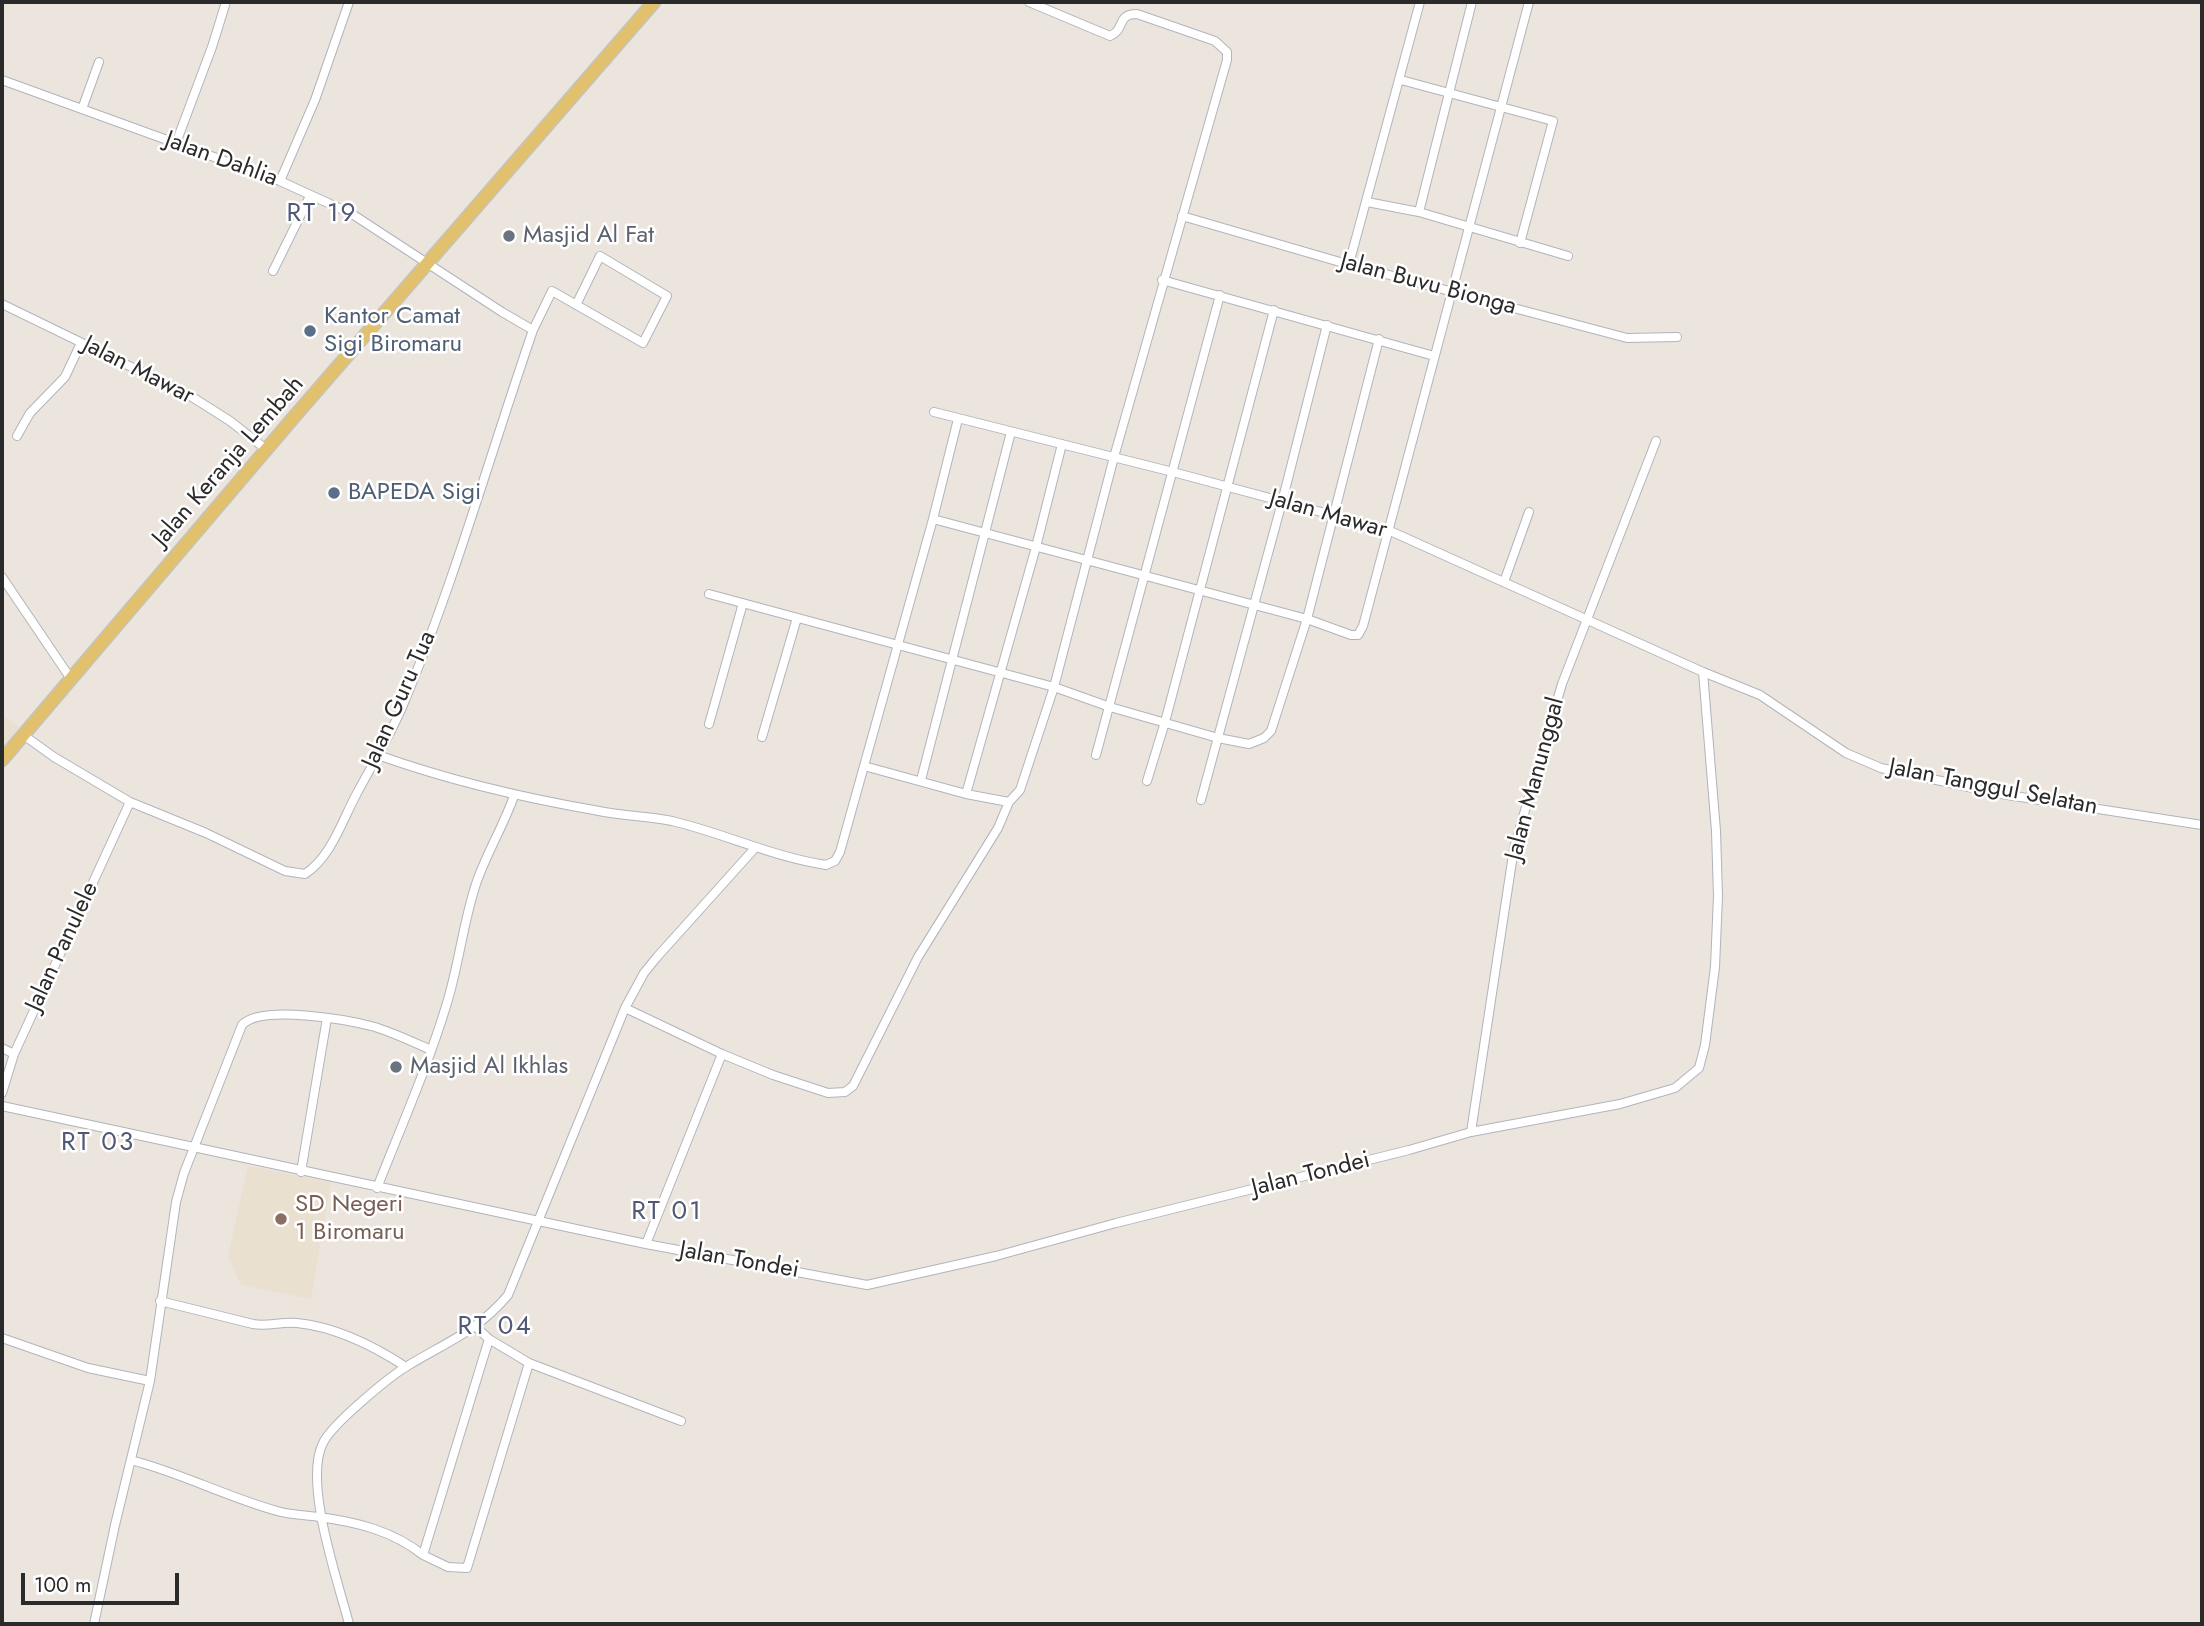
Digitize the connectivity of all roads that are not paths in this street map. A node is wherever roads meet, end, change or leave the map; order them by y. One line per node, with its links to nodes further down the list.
1 (226, 2): 14 (street)
2 (349, 2): 15 (street)
3 (654, 2): 24 (main road, Jalan Keranja Lembah)
4 (1028, 2): 19 (street)
5 (1420, 2): 10 (street)
6 (1472, 2): 11 (street)
7 (1529, 2): 12 (street)
8 (99, 62): 13 (street)
9 (2, 80): 13 (street, Jalan Dahlia)
10 (1401, 80): 11 (street); 17 (street)
11 (1448, 93): 12 (street); 18 (street)
12 (1502, 107): 20 (street); 21 (street)
13 (82, 109): 14 (street, Jalan Dahlia)
14 (176, 143): 15 (street, Jalan Dahlia)
15 (280, 181): 16 (street, Jalan Dahlia)
16 (310, 196): 24 (street, Jalan Dahlia); 25 (street)
17 (1367, 202): 18 (street); 23 (street)
18 (1419, 212): 20 (street)
19 (1182, 216): 23 (street, Jalan Buvu Bionga); 26 (street)
20 (1469, 228): 21 (street); 27 (street)
21 (1520, 243): 22 (street)
22 (1568, 256)
23 (1349, 264): 27 (street, Jalan Buvu Bionga)
24 (428, 265): 33 (street); 44 (main road, Jalan Keranja Lembah)
25 (273, 271)
26 (1163, 280): 28 (street); 45 (street)
27 (1451, 290): 34 (street, Jalan Buvu Bionga); 37 (street)
28 (1220, 295): 31 (street); 46 (street)
29 (2, 304): 36 (street, Jalan Mawar)
30 (576, 305): 30 (street); 33 (street, Jalan Guru Tua)
31 (1273, 310): 32 (street); 47 (street)
32 (1327, 325): 35 (street); 48 (street)
33 (533, 330): 78 (street, Jalan Guru Tua)
34 (1677, 337)
35 (1380, 340): 37 (street); 50 (street)
36 (81, 343): 41 (street); 44 (street, Jalan Mawar)
37 (1434, 356): 52 (street)
38 (934, 412): 39 (street, Jalan Mawar)
39 (958, 419): 40 (street, Jalan Mawar); 51 (street)
40 (1011, 432): 43 (street, Jalan Mawar); 53 (street)
41 (17, 436)
42 (1656, 441): 65 (street, Jalan Manunggal)
43 (1062, 444): 45 (street, Jalan Mawar); 54 (street)
44 (267, 450): 70 (main road, Jalan Keranja Lembah)
45 (1114, 457): 46 (street, Jalan Mawar); 55 (street)
46 (1173, 472): 47 (street, Jalan Mawar); 56 (street)
47 (1228, 487): 48 (street, Jalan Mawar); 59 (street)
48 (1282, 502): 50 (street, Jalan Mawar); 62 (street)
49 (1529, 512): 58 (street)
50 (1334, 515): 52 (street, Jalan Mawar); 64 (street)
51 (933, 519): 53 (street); 66 (street)
52 (1388, 530): 58 (street, Jalan Mawar); 64 (street)
53 (987, 532): 54 (street); 67 (street)
54 (1036, 547): 55 (street); 69 (street)
55 (1086, 561): 56 (street); 71 (street)
56 (1146, 576): 59 (street); 72 (street)
57 (2, 577): 70 (street)
58 (1504, 582): 65 (street, Jalan Mawar)
59 (1200, 591): 62 (street); 73 (street)
60 (709, 594): 61 (street)
61 (743, 603): 63 (street); 74 (street)
62 (1253, 606): 64 (street); 77 (street)
63 (797, 618): 66 (street); 76 (street)
64 (1307, 619): 77 (street)
65 (1589, 619): 68 (street, Jalan Mawar); 99 (street, Jalan Manunggal)
66 (898, 645): 67 (street); 81 (street)
67 (952, 660): 69 (street); 82 (street)
68 (1703, 672): 89 (street, Jalan Tanggul Selatan); 99 (street, Jalan Tondei)
69 (998, 674): 71 (street); 84 (street)
70 (71, 679): 75 (main road, Jalan Keranja Lembah)
71 (1054, 687): 72 (street); 88 (street)
72 (1111, 707): 73 (street); 79 (street)
73 (1166, 722): 77 (street); 83 (street)
74 (709, 724)
75 (22, 734): 80 (main road, Jalan Keranja Lembah); 87 (street, Jalan Guru Tua)
76 (762, 737)
77 (1218, 737): 86 (street)
78 (378, 755): 85 (street); 87 (street, Jalan Guru Tua)
79 (1096, 755)
80 (2, 760)
81 (864, 766): 82 (street); 90 (street)
82 (921, 780): 84 (street)
83 (1147, 781)
84 (966, 794): 88 (street)
85 (514, 796): 90 (street); 94 (street)
86 (1200, 800)
87 (130, 802): 95 (street, Jalan Panulele)
88 (1009, 802): 96 (street)
89 (2202, 825)
90 (755, 848): 91 (street)
91 (625, 1007): 96 (street); 103 (street)
92 (327, 1018): 94 (street); 100 (street); 101 (street)
93 (2, 1048): 95 (street)
94 (432, 1050): 102 (street)
95 (15, 1054): 97 (street, Jalan Panulele)
96 (722, 1055): 104 (street)
97 (2, 1093)
98 (2, 1106): 100 (street, Jalan Tondei)
99 (1471, 1132): 104 (street, Jalan Tondei)
100 (193, 1149): 101 (street, Jalan Tondei); 105 (street)
101 (302, 1172): 102 (street, Jalan Tondei)
102 (377, 1188): 103 (street, Jalan Tondei)
103 (538, 1220): 104 (street, Jalan Tondei); 106 (street)
104 (646, 1244)
105 (160, 1301): 110 (street); 111 (street)
106 (476, 1327): 108 (street); 110 (street)
107 (2, 1338): 111 (street)
108 (489, 1339): 109 (street); 115 (street)
109 (529, 1363): 112 (street); 115 (street)
110 (406, 1367): 114 (street)
111 (150, 1381): 113 (street)
112 (681, 1421)
113 (131, 1460): 114 (street); 116 (street)
114 (323, 1517): 115 (street); 117 (street)
115 (423, 1555)
116 (94, 1624)
117 (349, 1624)

